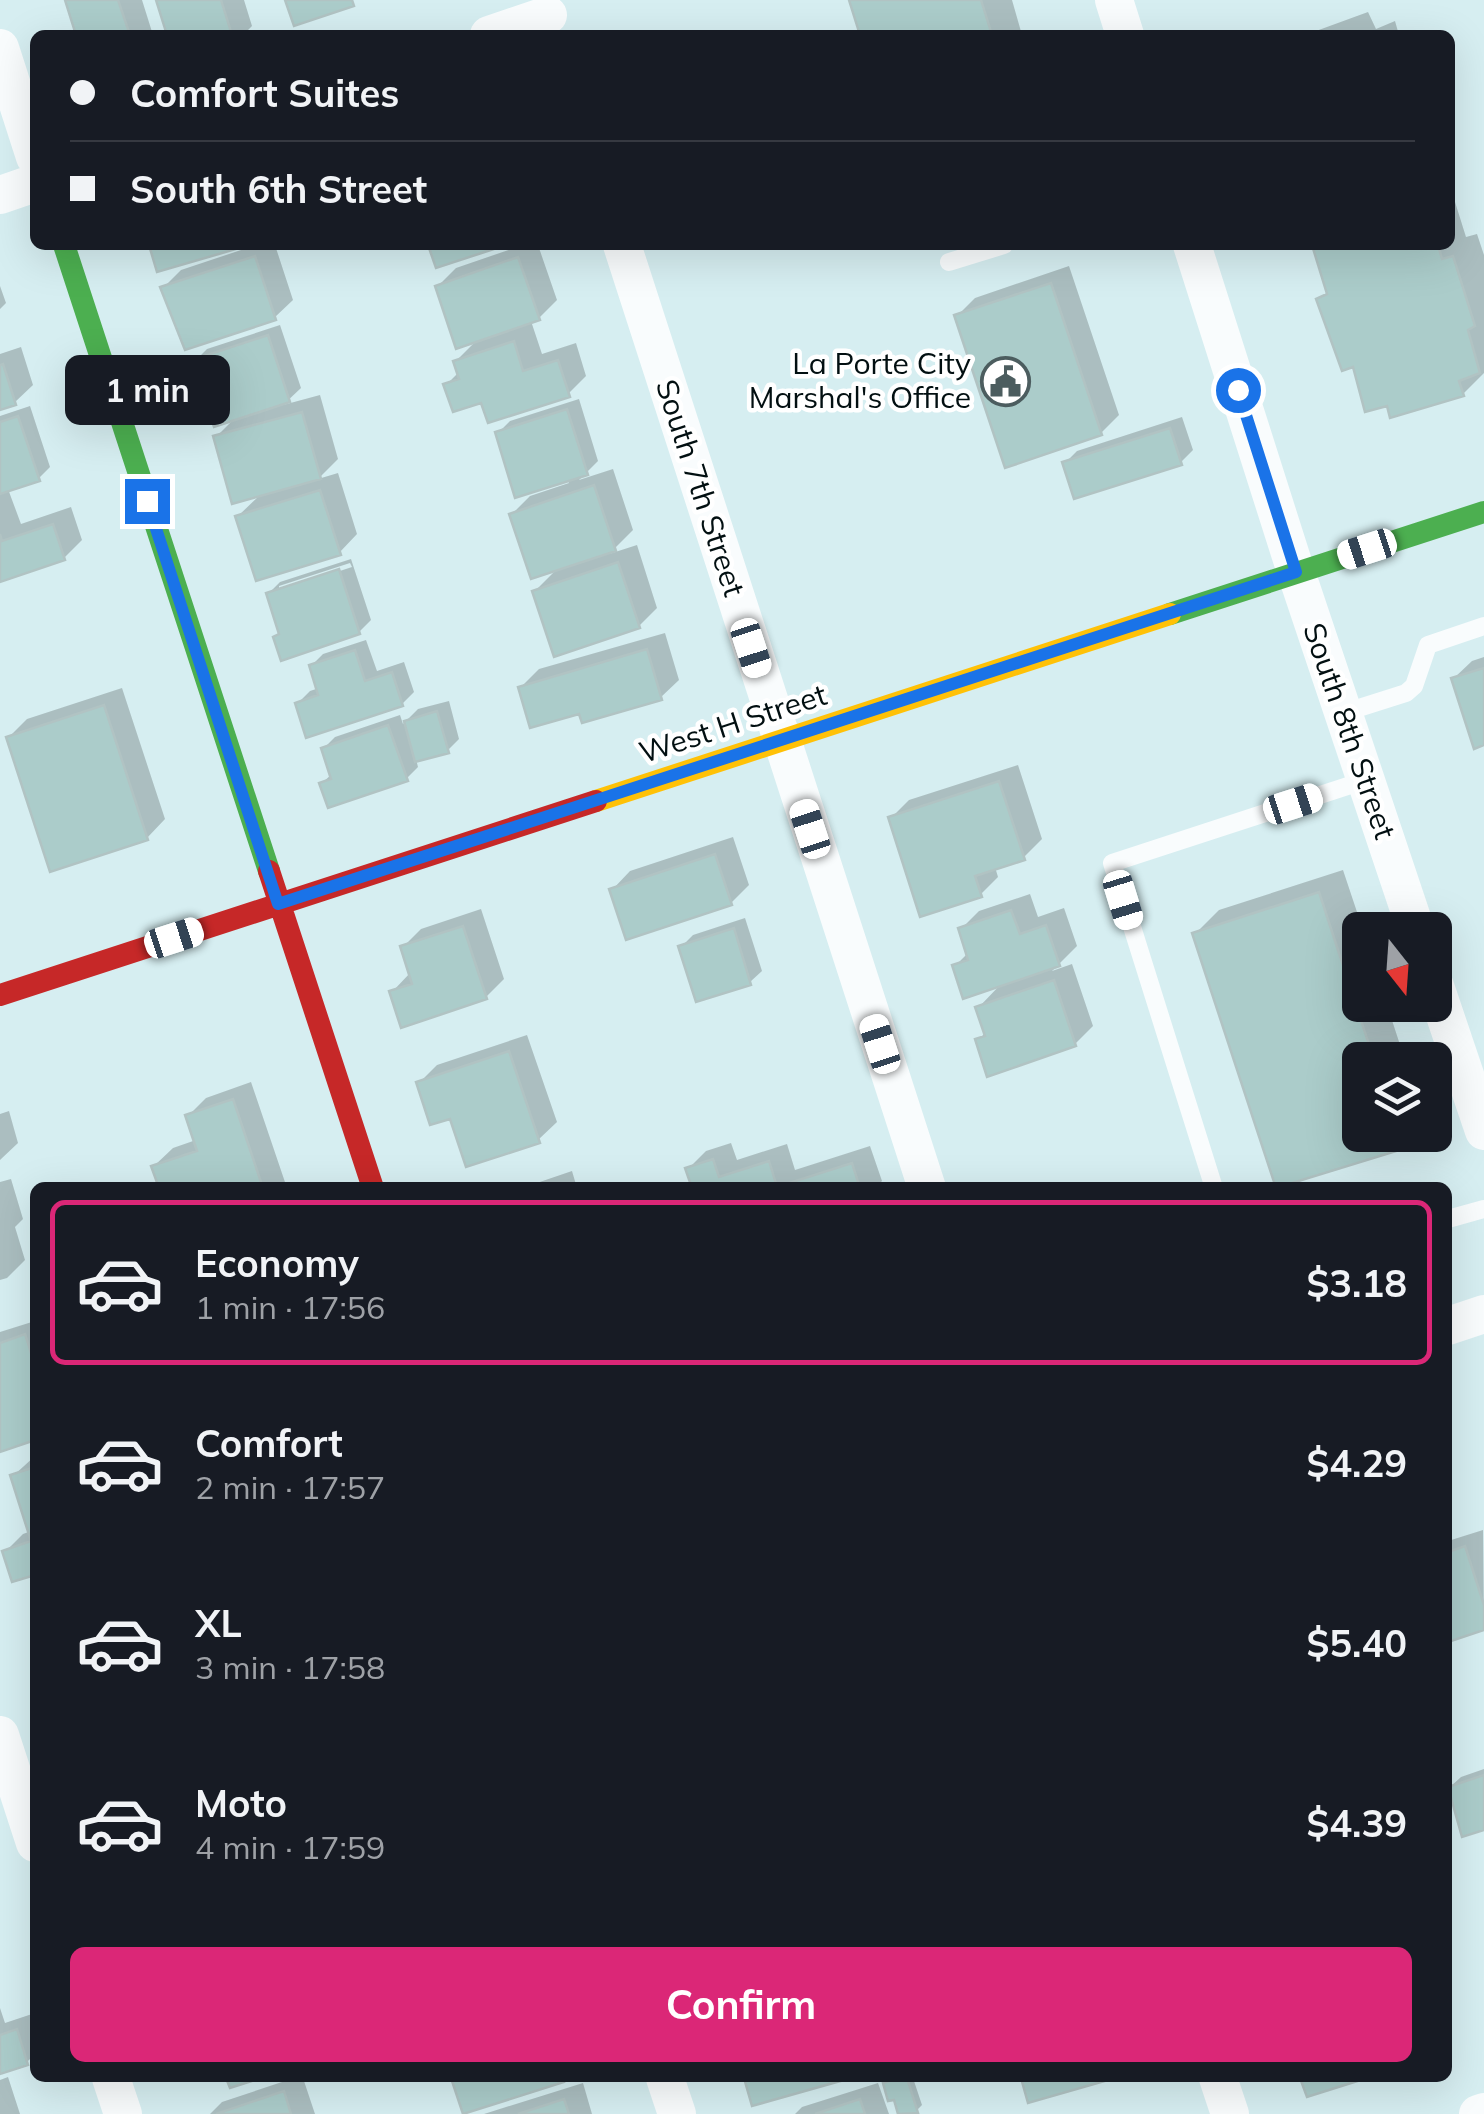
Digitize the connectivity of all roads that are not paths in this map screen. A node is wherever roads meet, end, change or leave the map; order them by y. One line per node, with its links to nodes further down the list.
1 (1114, 0): 4 (street)
2 (549, 17): 3 (street)
3 (506, 30)
4 (1123, 30)
5 (0, 48): 6 (street)
6 (30, 141)
7 (30, 185): 8 (street)
8 (0, 195)
9 (66, 250): 20 (street)
10 (624, 250): 18 (street, South 7th Street)
11 (988, 250): 13 (lane)
12 (1194, 250): 15 (street, South 8th Street)
13 (949, 262)
14 (1484, 512): 15 (street, West H Street)
15 (1296, 572): 17 (street, South 8th Street); 18 (street, West H Street)
16 (1484, 626): 17 (lane)
17 (1343, 713): 19 (street, South 8th Street)
18 (781, 740): 20 (street, West H Street); 26 (street, South 7th Street)
19 (1366, 780): 21 (street, South 8th Street); 27 (lane)
20 (278, 904): 22 (street, West H Street); 25 (street)
21 (1410, 912)
22 (0, 995)
23 (1447, 1022): 24 (street)
24 (1484, 1132)
25 (371, 1182)
26 (925, 1182)
27 (1212, 1182)
28 (1484, 1209): 29 (lane)
29 (1452, 1217)
30 (1484, 1314): 31 (street)
31 (1452, 1325)
32 (0, 1735): 33 (street)
33 (18, 1794): 34 (street)
34 (30, 1828)
35 (112, 2082): 38 (street)
36 (666, 2082): 39 (street)
37 (1219, 2082): 40 (street)
38 (122, 2114)
39 (677, 2114)
40 (1230, 2114)

